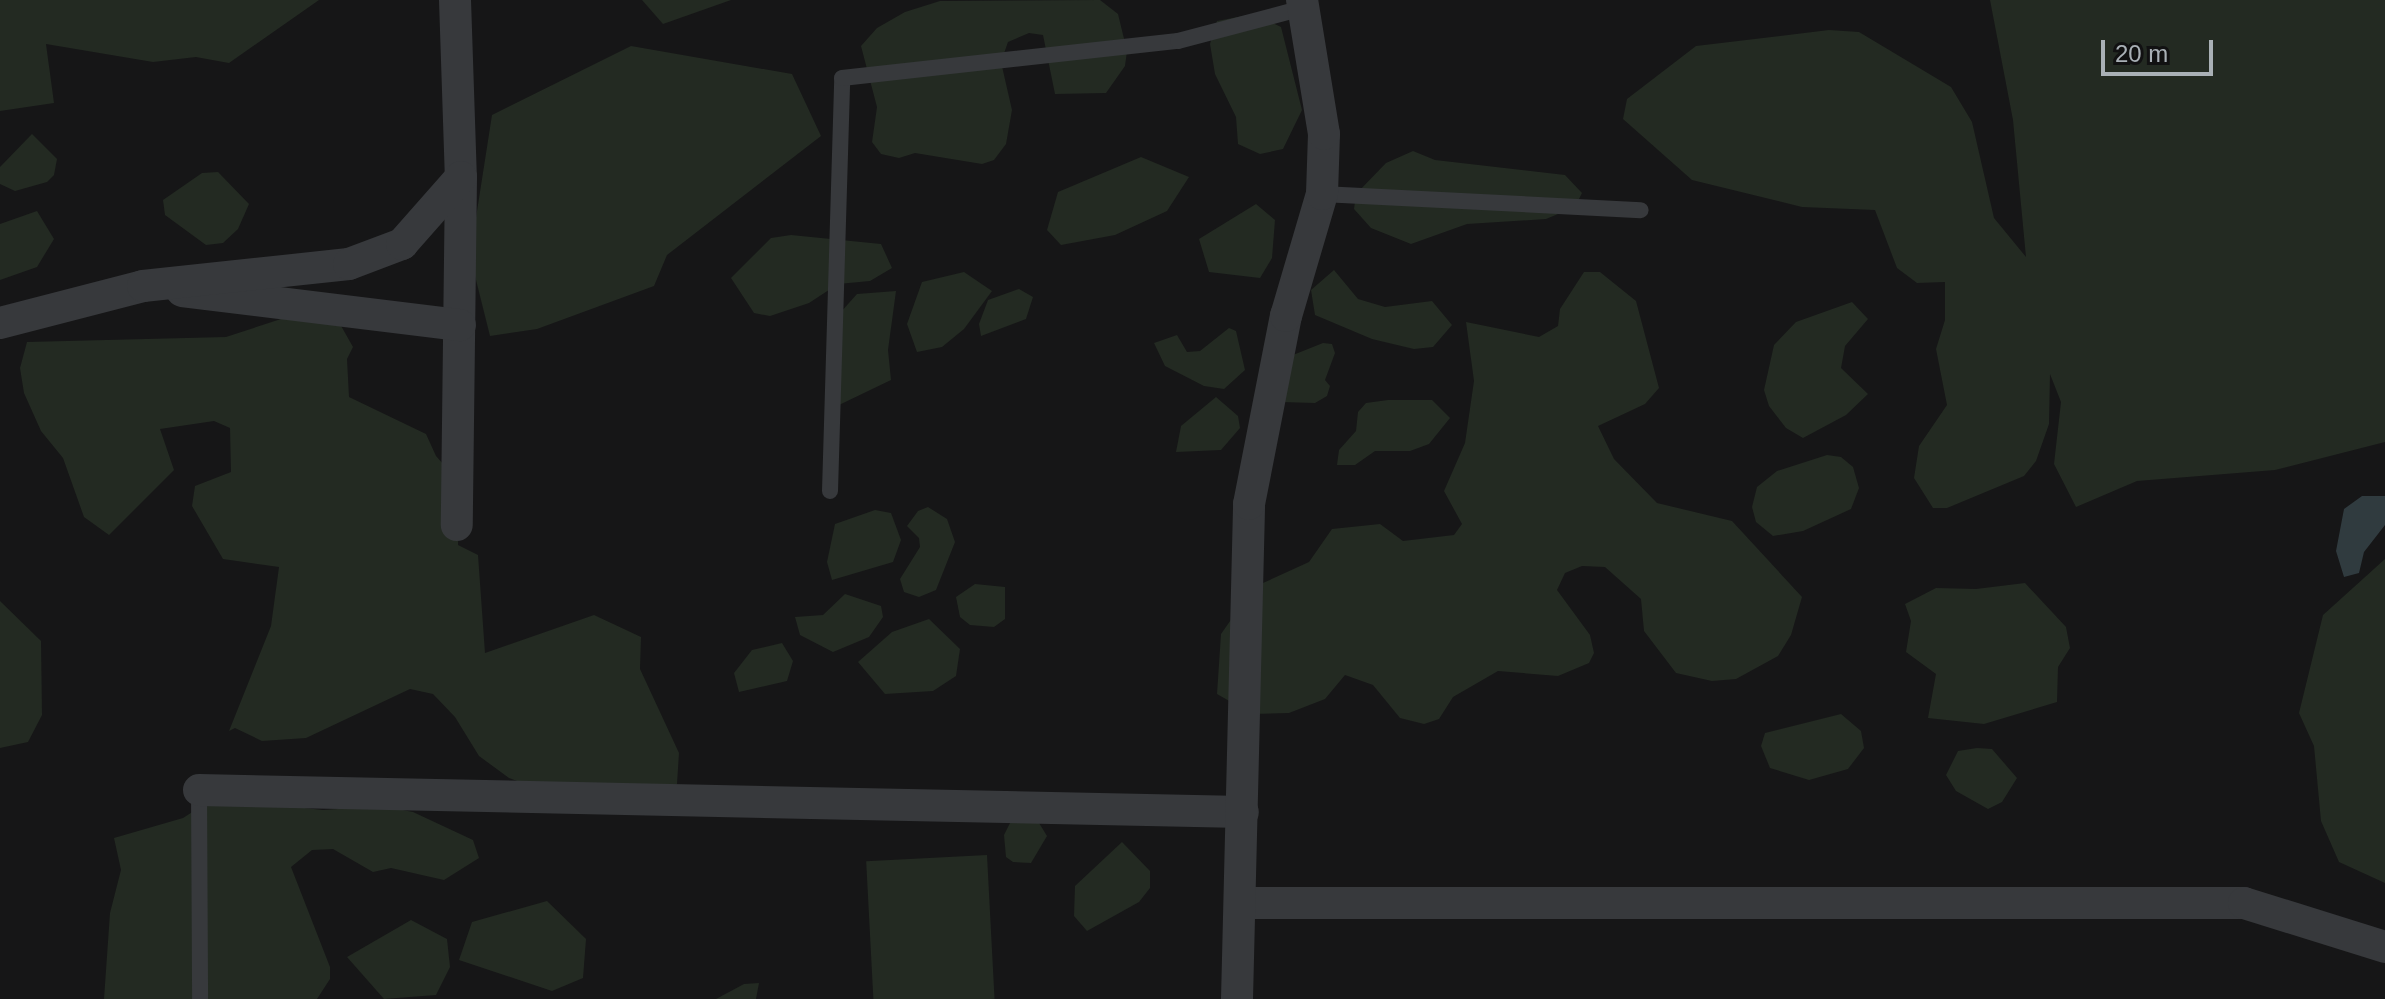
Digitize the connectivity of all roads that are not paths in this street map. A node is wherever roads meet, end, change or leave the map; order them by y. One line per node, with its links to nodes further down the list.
1 (455, 0): 3 (street)
2 (1302, 4): 4 (street); 9 (lane)
3 (461, 177): 6 (street); 8 (street)
4 (1322, 194): 5 (lane); 12 (street)
5 (1641, 210)
6 (143, 286): 7 (street); 8 (street)
7 (0, 323)
8 (460, 325): 10 (street)
9 (830, 491)
10 (457, 525)
11 (199, 790): 12 (street); 15 (lane)
12 (1243, 812): 13 (street)
13 (1242, 903): 14 (street); 16 (street)
14 (2385, 947)
15 (200, 999)
16 (1237, 999)

